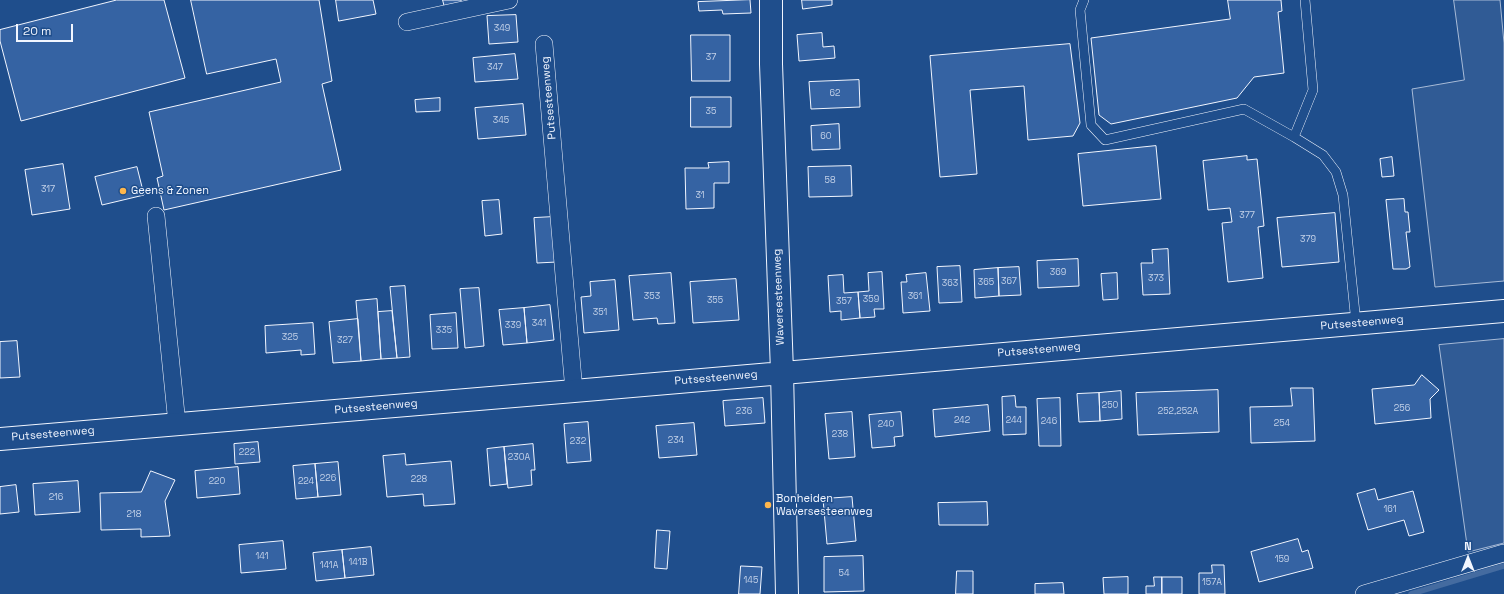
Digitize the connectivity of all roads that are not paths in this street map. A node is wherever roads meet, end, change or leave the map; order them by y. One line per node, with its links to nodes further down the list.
1 (509, 0): 5 (street)
2 (771, 0): 11 (main road, Waversesteenweg)
3 (1084, 0): 7 (lane)
4 (1305, 0): 7 (lane)
5 (407, 22)
6 (544, 44): 12 (street, Putsesteenweg)
7 (1294, 137): 10 (lane)
8 (156, 216): 13 (street)
9 (1504, 311): 10 (main road, Putsesteenweg)
10 (1356, 324): 11 (main road, Putsesteenweg)
11 (782, 372): 12 (main road, Putsesteenweg); 16 (main road, Waversesteenweg)
12 (574, 391): 13 (main road, Putsesteenweg)
13 (177, 424): 14 (main road, Putsesteenweg)
14 (0, 439)
15 (1504, 553): 17 (street)
16 (787, 594)
17 (1364, 594)

